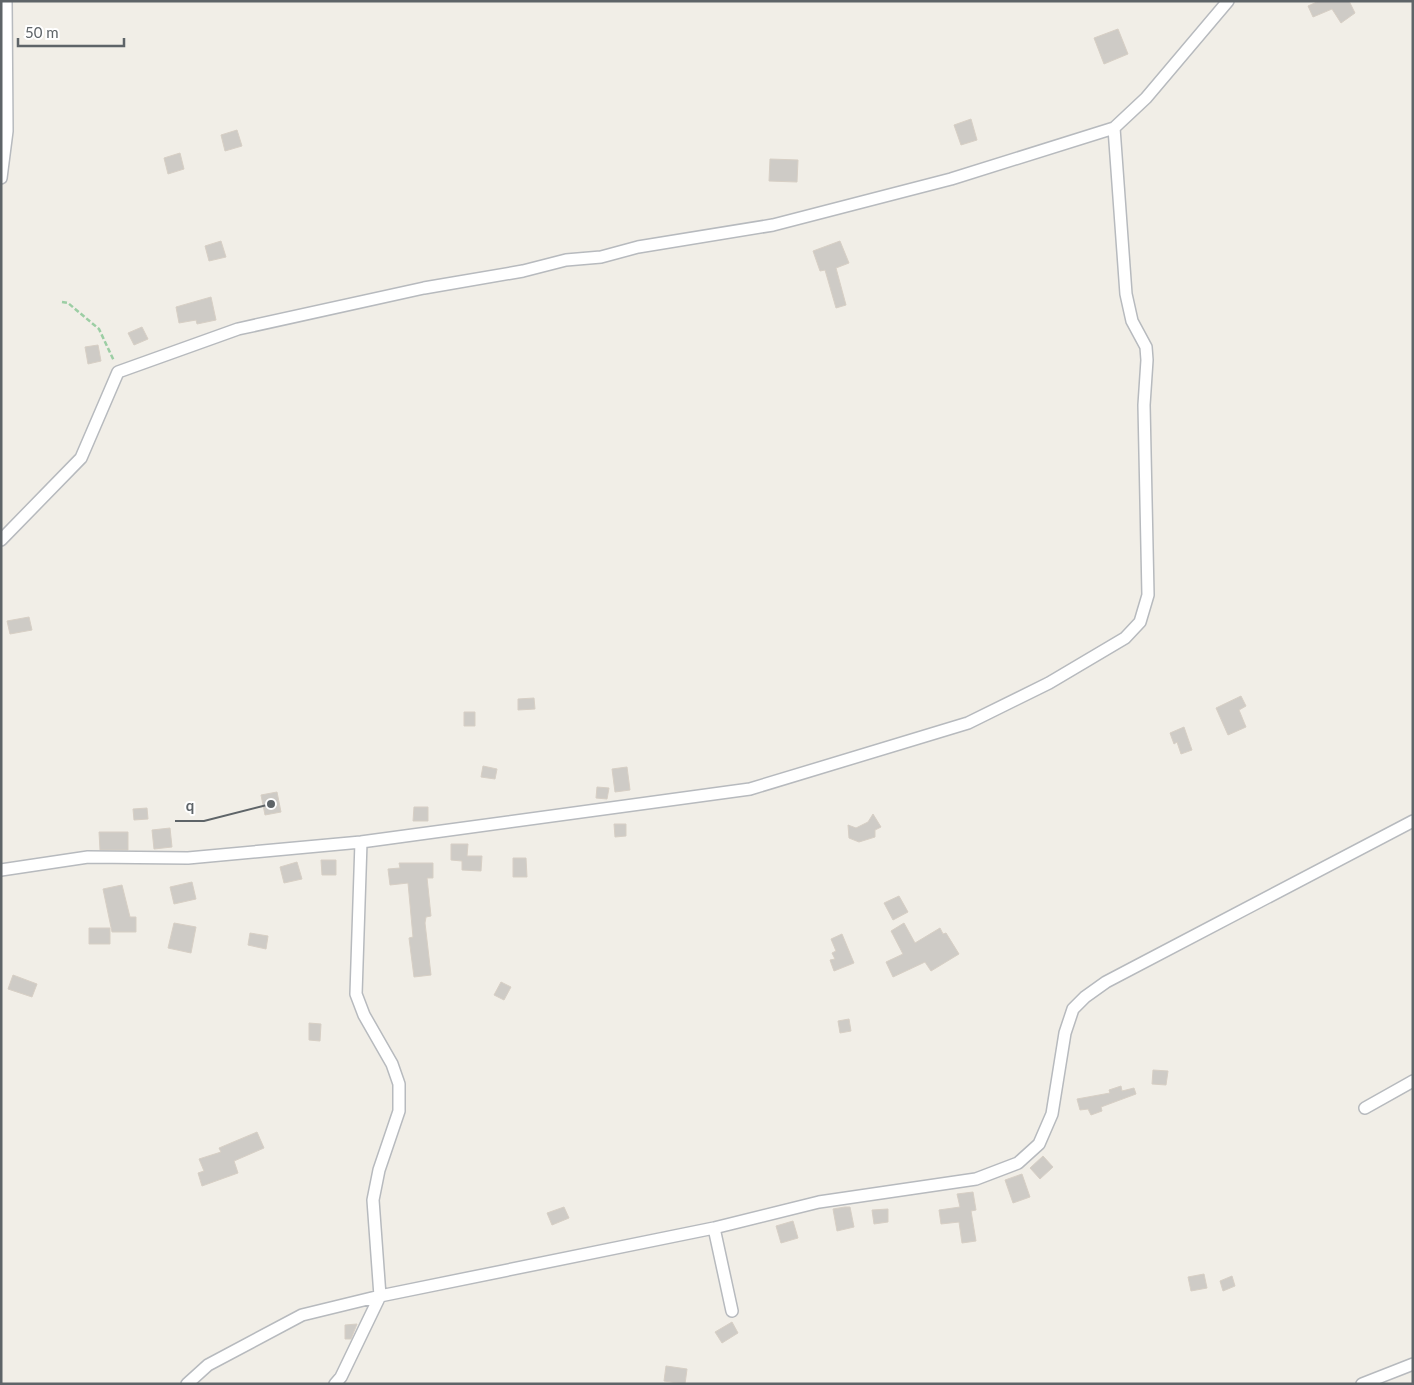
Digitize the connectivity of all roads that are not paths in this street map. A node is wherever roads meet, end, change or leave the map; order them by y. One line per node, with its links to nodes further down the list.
1 (6, 1): 4 (street)
2 (1228, 1): 3 (street)
3 (1114, 128): 5 (street); 7 (street)
4 (1, 178)
5 (1, 540)
6 (1413, 821): 11 (street)
7 (361, 842): 8 (street); 12 (street)
8 (1, 870)
9 (1413, 1082): 10 (street)
10 (1365, 1108)
11 (714, 1228): 12 (street); 13 (street)
12 (380, 1296): 15 (street); 16 (street)
13 (732, 1311)
14 (1413, 1364): 17 (street)
15 (187, 1384)
16 (335, 1384)
17 (1362, 1384)

